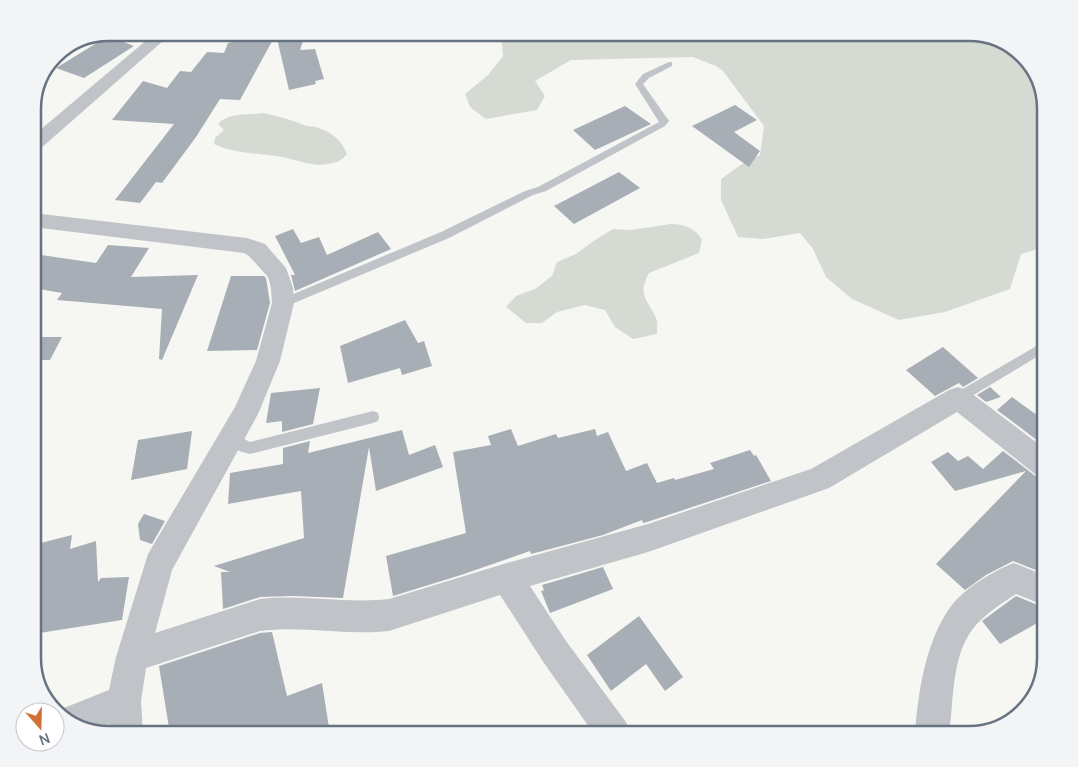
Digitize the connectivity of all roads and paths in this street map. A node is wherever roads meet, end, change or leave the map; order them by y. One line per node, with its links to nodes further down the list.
1 (154, 41): 3 (street)
2 (670, 64): 5 (lane)
3 (41, 138)
4 (41, 221): 5 (street)
5 (283, 303): 9 (street)
6 (1037, 351): 7 (lane)
7 (958, 398): 10 (street); 11 (street)
8 (373, 417): 9 (lane)
9 (231, 438): 13 (street)
10 (1037, 458)
11 (507, 578): 13 (street); 17 (street)
12 (1037, 587): 18 (street)
13 (132, 656): 14 (street)
14 (124, 701): 15 (street); 16 (street)
15 (79, 719)
16 (126, 726)
17 (608, 726)
18 (933, 726)

